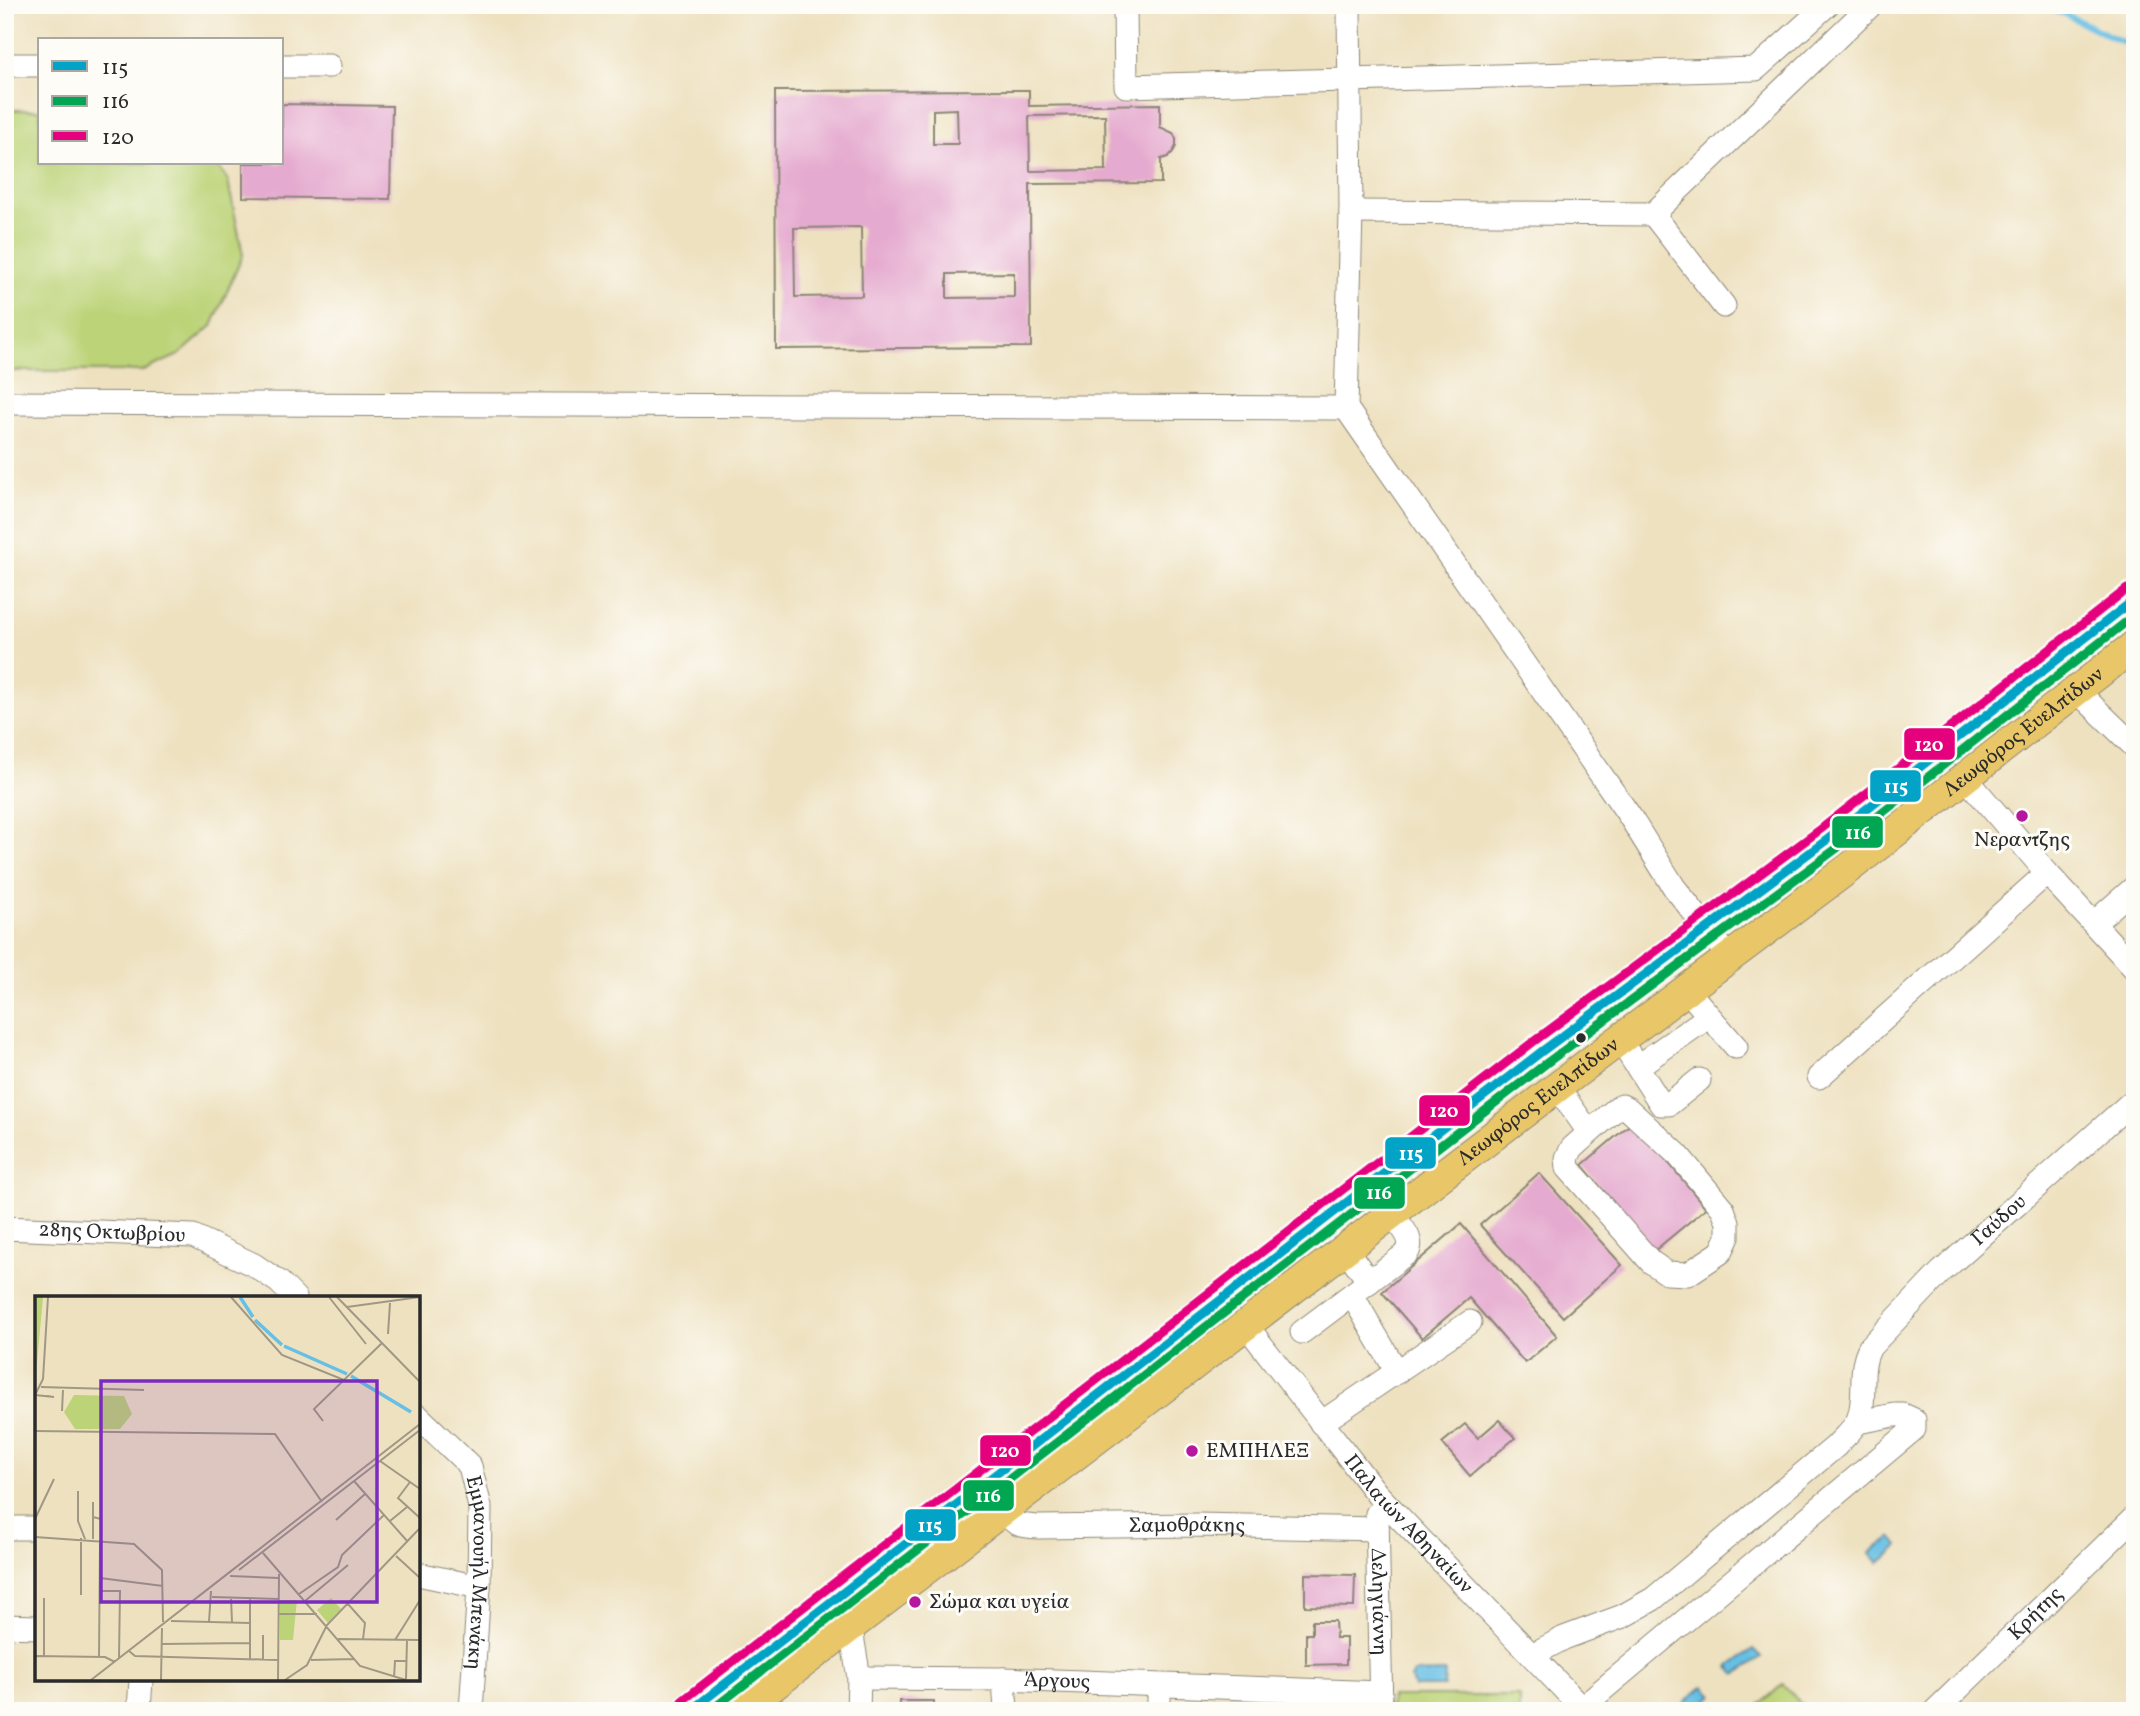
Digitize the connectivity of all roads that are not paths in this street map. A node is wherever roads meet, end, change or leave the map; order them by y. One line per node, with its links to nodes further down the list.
1 (1125, 5): 9 (street)
2 (1349, 5): 9 (street)
3 (1827, 5): 9 (street)
4 (1871, 5): 11 (street)
5 (5, 65): 6 (street)
6 (38, 65)
7 (284, 66): 8 (street)
8 (329, 66)
9 (1349, 81): 10 (street)
10 (1351, 212): 11 (street); 14 (street)
11 (1653, 214): 12 (street)
12 (1724, 306)
13 (5, 403): 14 (street)
14 (1346, 408): 23 (street)
15 (2135, 599): 23 (main road, Λεωφόρος Ευελπίδων)
16 (2135, 645): 17 (main road, Λεωφόρος Ευελπίδων)
17 (2076, 691): 18 (street); 19 (main road, Λεωφόρος Ευελπίδων)
18 (2135, 747)
19 (1965, 777): 20 (street); 24 (main road, Λεωφόρος Ευελπίδων)
20 (2048, 873): 22 (street); 31 (street)
21 (2135, 887): 22 (street)
22 (2094, 923): 25 (street)
23 (1707, 929): 24 (street); 68 (main road, Λεωφόρος Ευελπίδων)
24 (1729, 957): 26 (main road, Λεωφόρος Ευελπίδων)
25 (2135, 969)
26 (1686, 989): 27 (street); 28 (main road, Λεωφόρος Ευελπίδων)
27 (1708, 1017): 29 (street); 30 (street)
28 (1620, 1040): 30 (street); 33 (main road, Λεωφόρος Ευελπίδων)
29 (1736, 1047)
30 (1638, 1066): 32 (street)
31 (1819, 1077)
32 (1699, 1080)
33 (1557, 1087): 35 (street); 36 (main road, Λεωφόρος Ευελπίδων)
34 (2135, 1099): 46 (street, Γαύδου)
35 (1589, 1132): 35 (street)
36 (1392, 1214): 38 (main road, Λεωφόρος Ευελπίδων); 39 (street)
37 (5, 1228): 40 (street, 28ης Οκτωβρίου)
38 (1346, 1248): 39 (street); 42 (main road, Λεωφόρος Ευελπίδων)
39 (1360, 1289): 43 (street); 44 (street)
40 (293, 1296)
41 (1470, 1322): 44 (street)
42 (1246, 1325): 47 (street, Παλαιών Αθηναίων); 49 (main road, Λεωφόρος Ευελπίδων)
43 (1302, 1332)
44 (1397, 1372): 47 (street)
45 (420, 1418): 55 (street, Εμμανουήλ Μπενάκη)
46 (1857, 1422): 59 (street); 65 (street)
47 (1321, 1423): 48 (street, Παλαιών Αθηναίων)
48 (1377, 1494): 53 (street, Δεληγιάννη); 59 (street, Παλαιών Αθηναίων)
49 (1003, 1510): 53 (street, Σαμοθράκης); 56 (main road, Λεωφόρος Ευελπίδων)
50 (2134, 1518): 73 (street, Κρήτης)
51 (5, 1528): 52 (street)
52 (35, 1528)
53 (1377, 1529): 64 (street, Δεληγιάννη)
54 (420, 1574): 55 (street)
55 (479, 1587): 67 (street, Εμμανουήλ Μπενάκη)
56 (853, 1625): 60 (street); 69 (main road, Λεωφόρος Ευελπίδων)
57 (5, 1626): 58 (street)
58 (35, 1627)
59 (1532, 1655): 65 (street, Παλαιών Αθηναίων)
60 (859, 1678): 61 (street, Άργους); 70 (street)
61 (1004, 1679): 63 (street, Άργους); 71 (street)
62 (141, 1681): 66 (street)
63 (1159, 1686): 64 (street, Άργους); 72 (street)
64 (1381, 1702)
65 (1583, 1709)
66 (139, 1711)
67 (471, 1711)
68 (690, 1711)
69 (740, 1711)
70 (858, 1711)
71 (1006, 1711)
72 (1159, 1711)
73 (1935, 1711)

